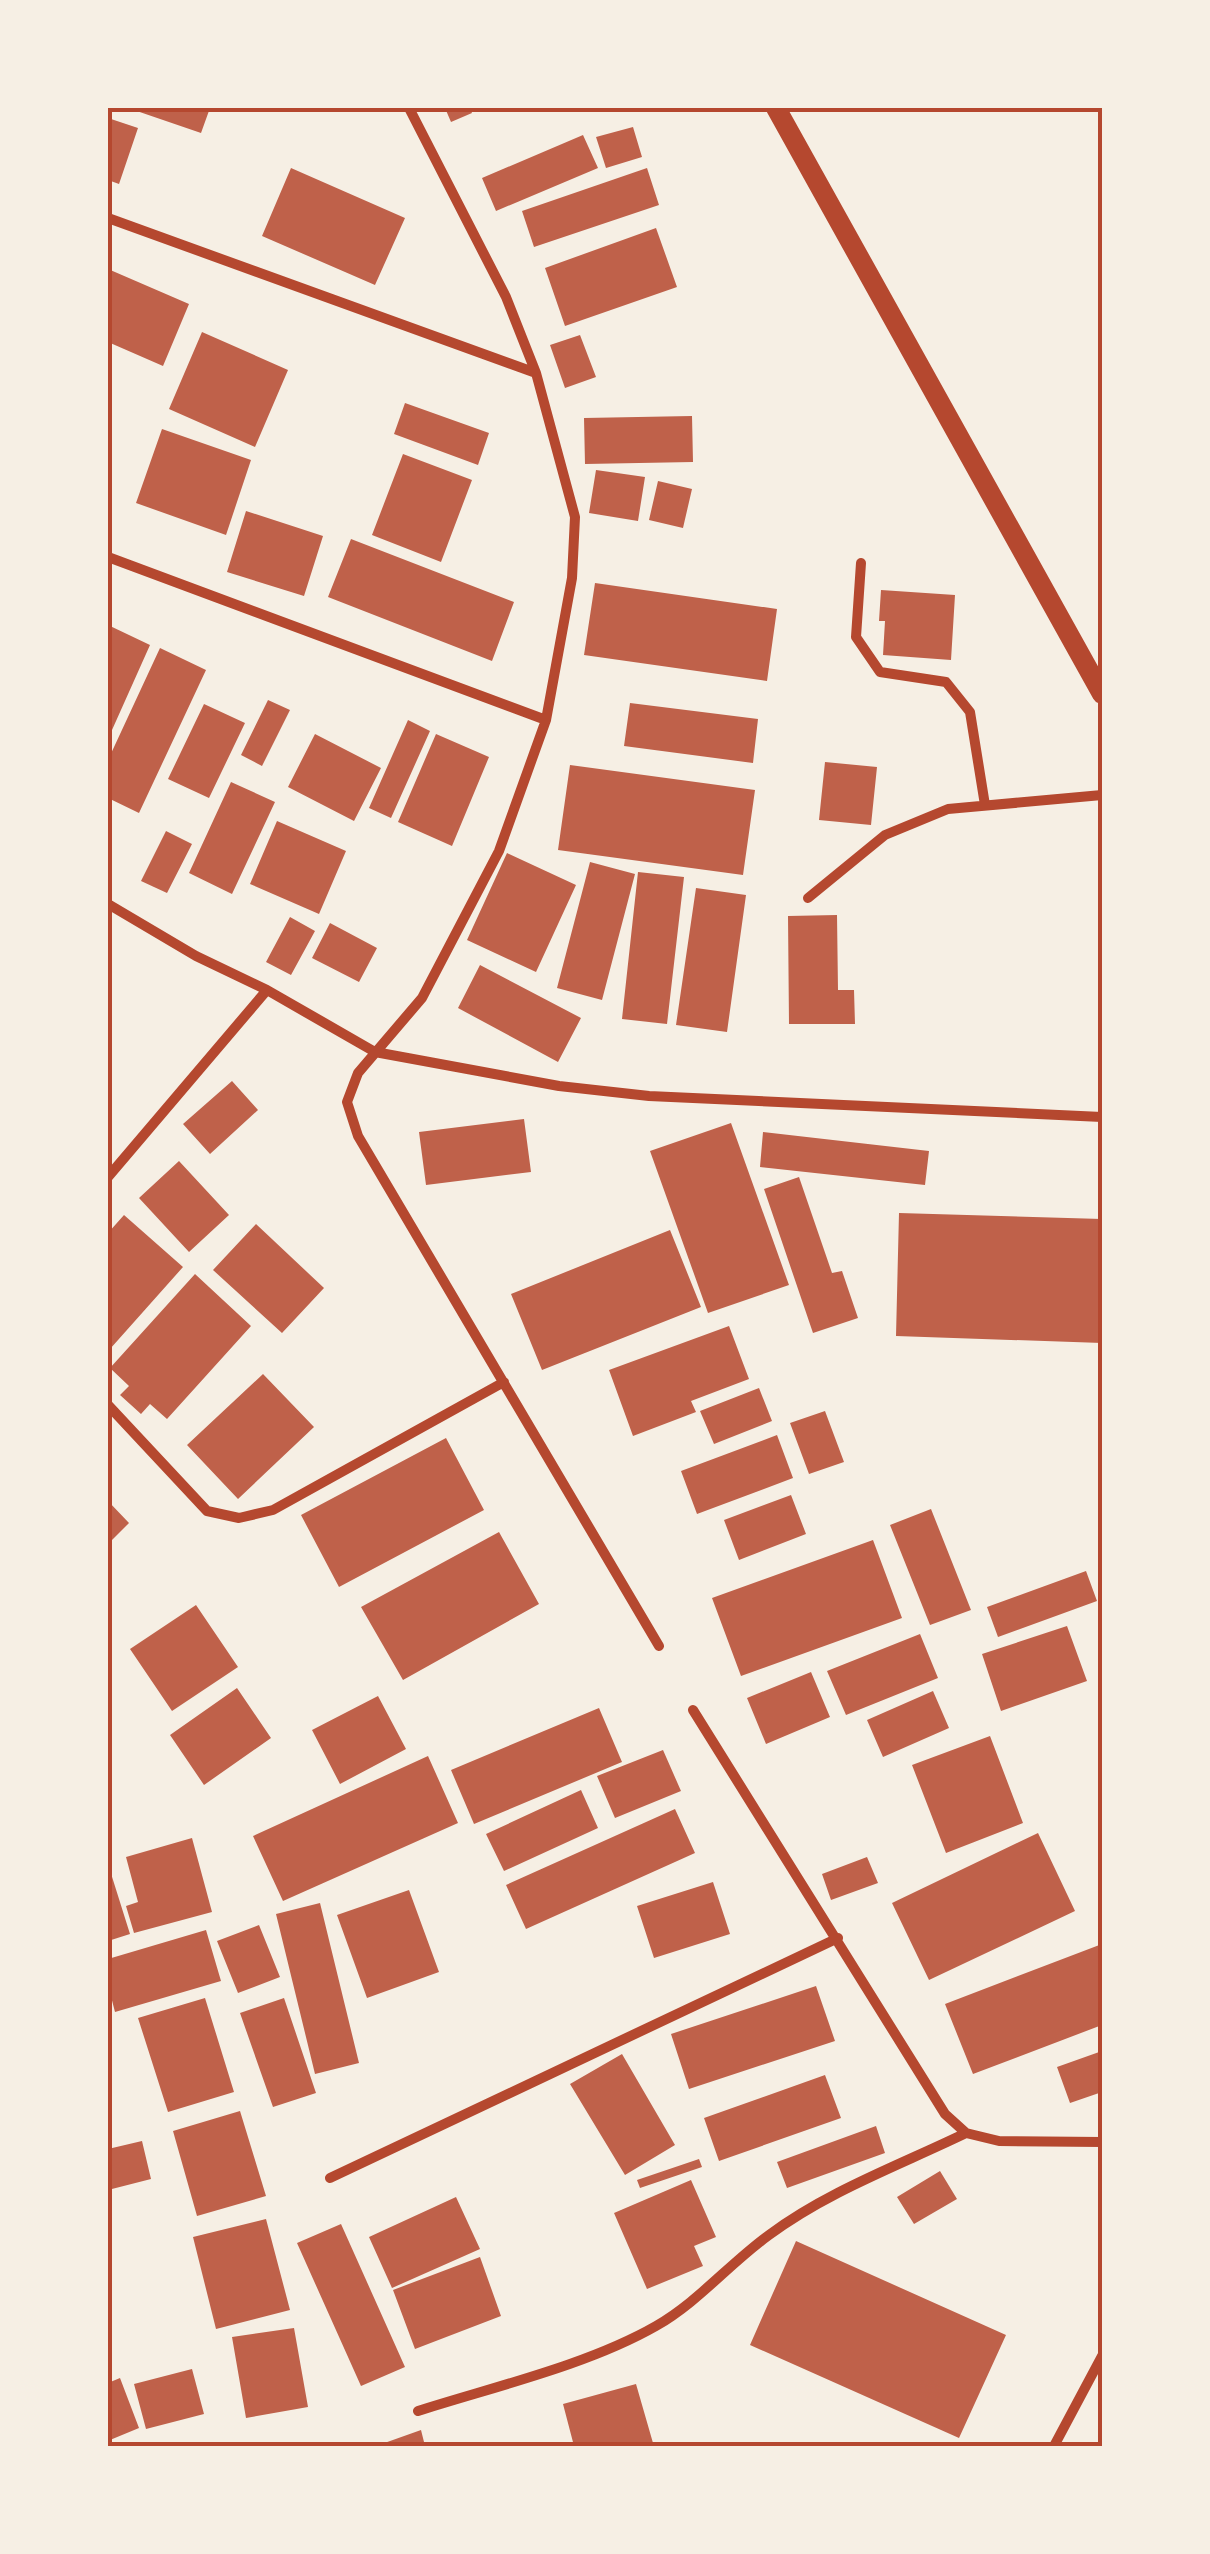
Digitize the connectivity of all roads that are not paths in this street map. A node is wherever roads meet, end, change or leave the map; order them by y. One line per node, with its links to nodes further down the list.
1 (409, 108): 4 (street)
2 (776, 108): 7 (main road)
3 (108, 218): 4 (street)
4 (536, 372): 8 (street)
5 (108, 556): 8 (street)
6 (861, 563): 10 (street)
7 (1102, 694)
8 (546, 720): 14 (street)
9 (1102, 795): 10 (street)
10 (985, 805): 11 (street)
11 (808, 898)
12 (108, 904): 13 (street)
13 (267, 990): 14 (street); 16 (street)
14 (374, 1052): 15 (street); 17 (street)
15 (1102, 1117)
16 (108, 1178)
17 (504, 1382): 18 (street); 19 (street)
18 (108, 1405)
19 (659, 1646)
20 (693, 1710): 21 (street)
21 (838, 1938): 22 (street); 24 (street)
22 (966, 2134): 23 (street); 26 (street)
23 (1102, 2142)
24 (330, 2178)
25 (1102, 2356): 27 (street)
26 (418, 2411)
27 (1054, 2446)

